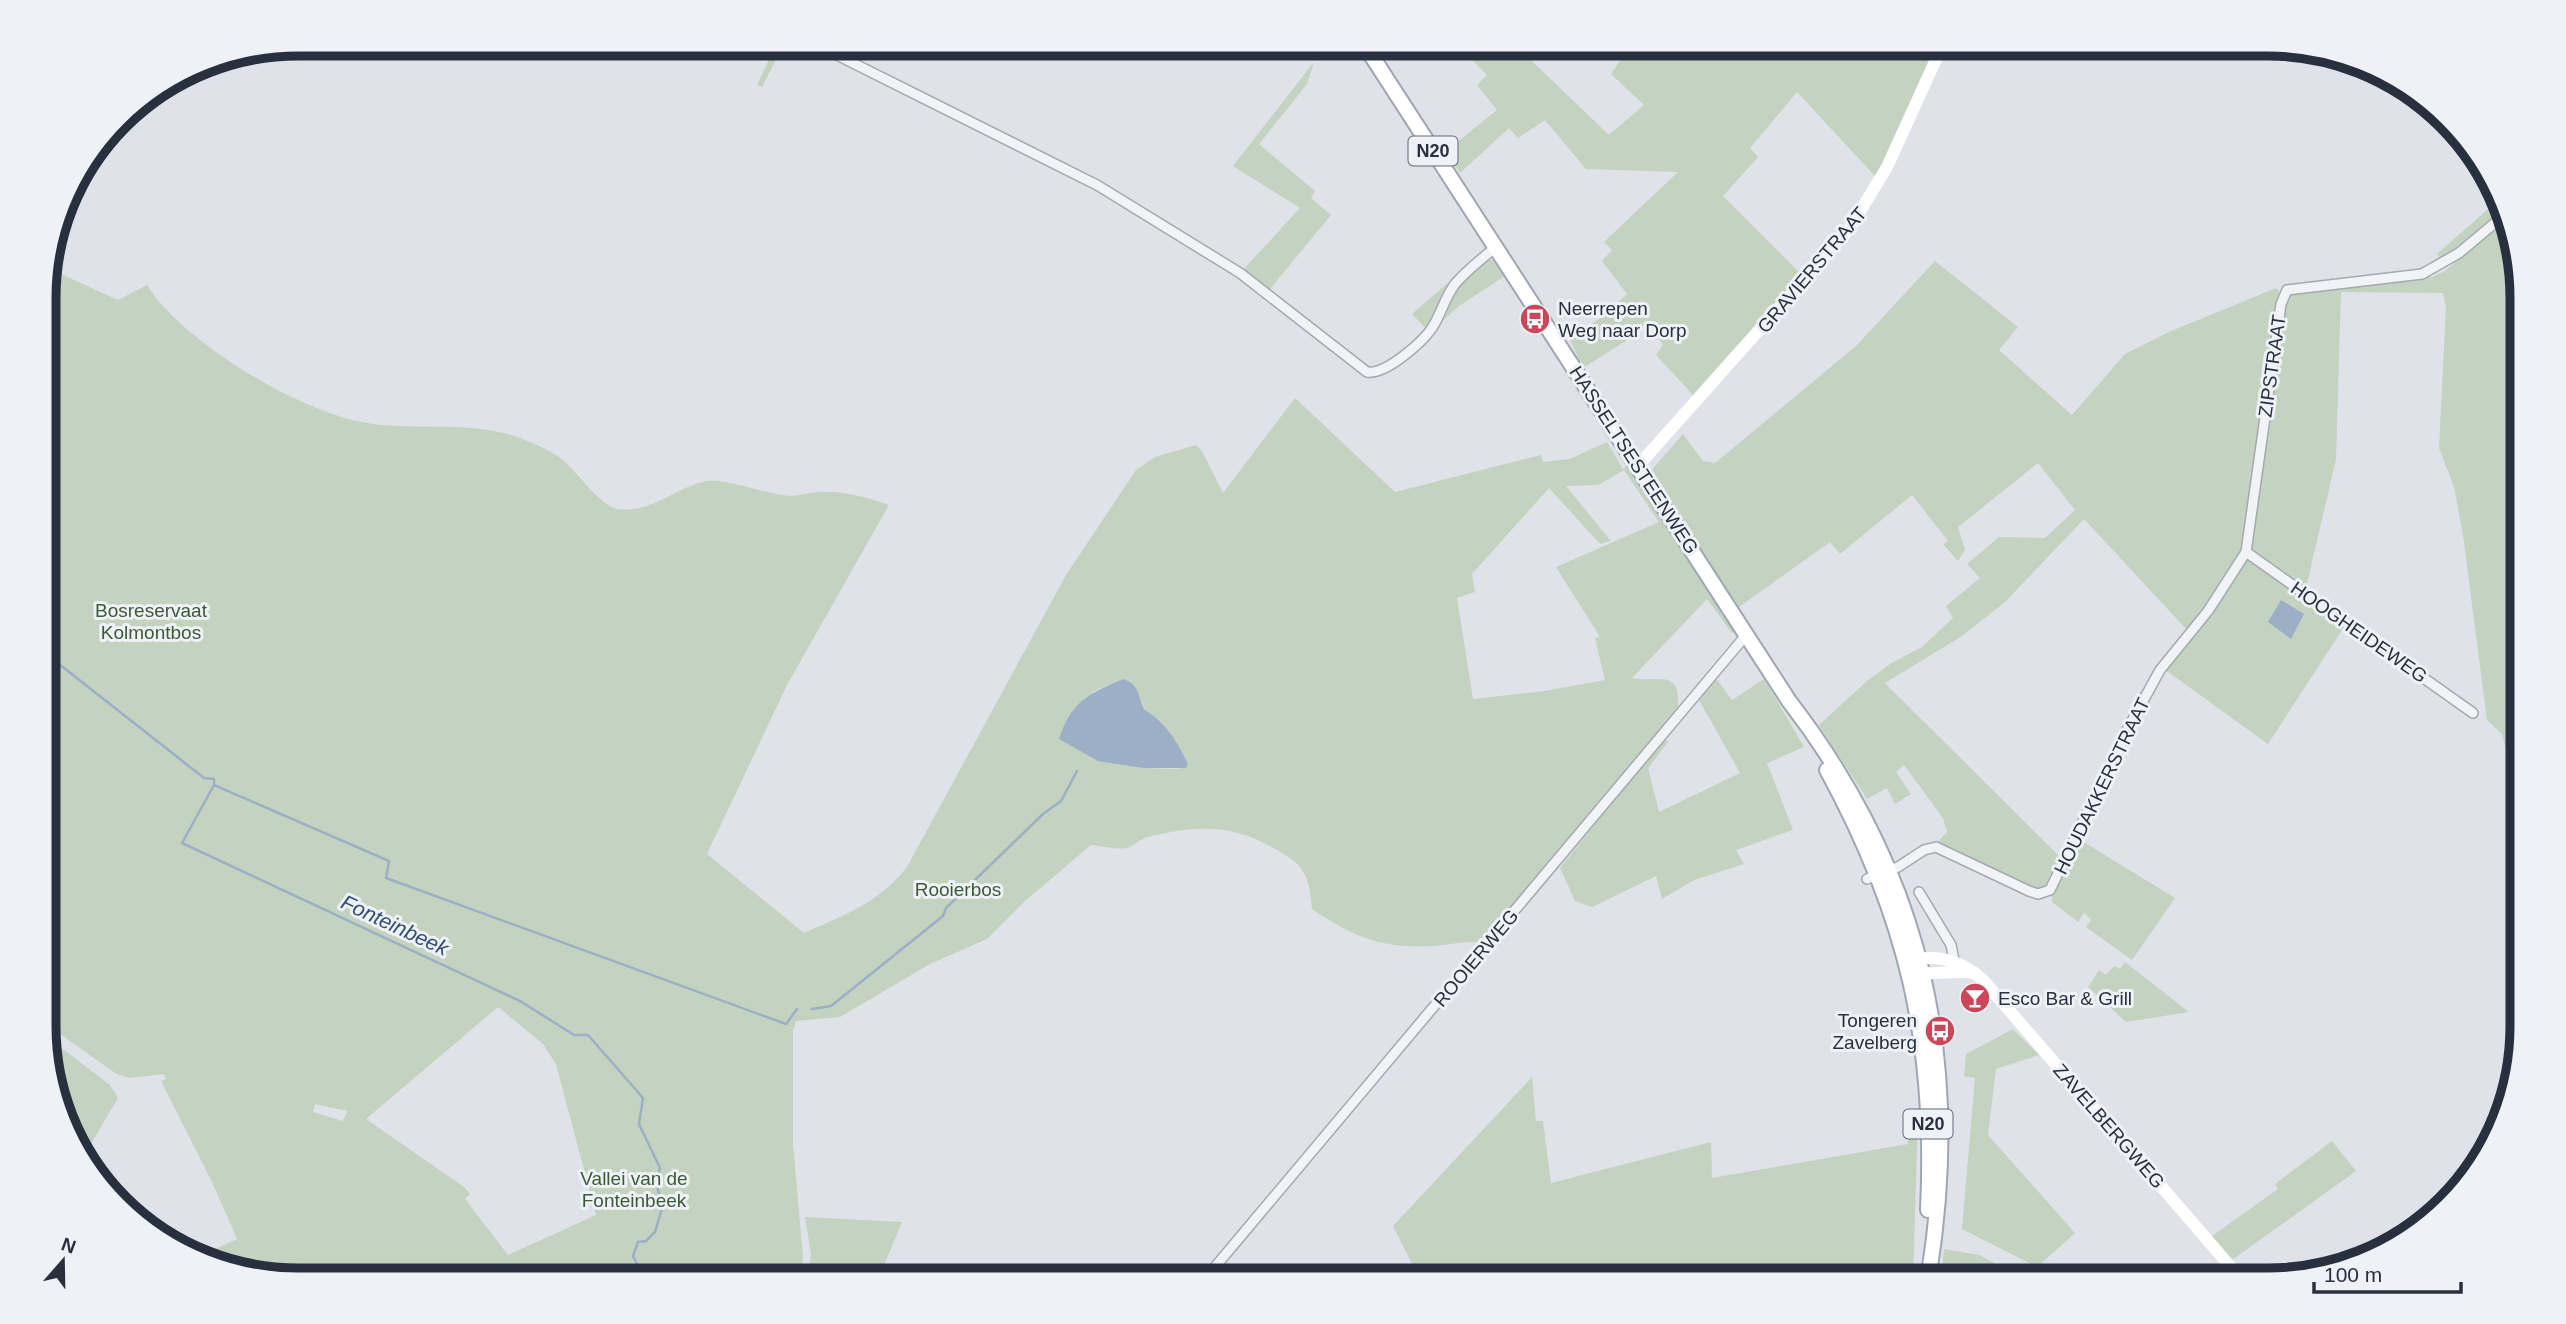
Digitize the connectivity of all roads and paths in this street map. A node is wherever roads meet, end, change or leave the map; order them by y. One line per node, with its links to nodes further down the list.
1 (840, 56): 5 (street)
2 (1372, 56): 5 (main road, HASSELTSESTEENWEG / N20)
3 (1938, 56): 6 (street, GRAVIERSTRAAT)
4 (2497, 221): 7 (street, ZIPSTRAAT)
5 (1496, 247): 6 (main road, HASSELTSESTEENWEG / N20)
6 (1637, 467): 8 (main road, HASSELTSESTEENWEG / N20)
7 (2246, 552): 9 (street, HOOGHEIDEWEG); 10 (street, HOUDAKKERSTRAAT)
8 (1747, 634): 10 (main road, HASSELTSESTEENWEG / N20); 18 (street, ROOIERWEG)
9 (2473, 713)
10 (1878, 875): 12 (main road, HASSELTSESTEENWEG / N20)
11 (1919, 892): 13 (street)
12 (1914, 964): 13 (street, ZAVELBERGWEG); 14 (main road, HASSELTSESTEENWEG / N20); 15 (main road, HASSELTSESTEENWEG / N20)
13 (1955, 966): 14 (street); 17 (street, ZAVELBERGWEG)
14 (1924, 975): 16 (main road, HASSELTSESTEENWEG / N20)
15 (1926, 1267)
16 (1928, 1267)
17 (2231, 1267)
18 (1214, 1268)

